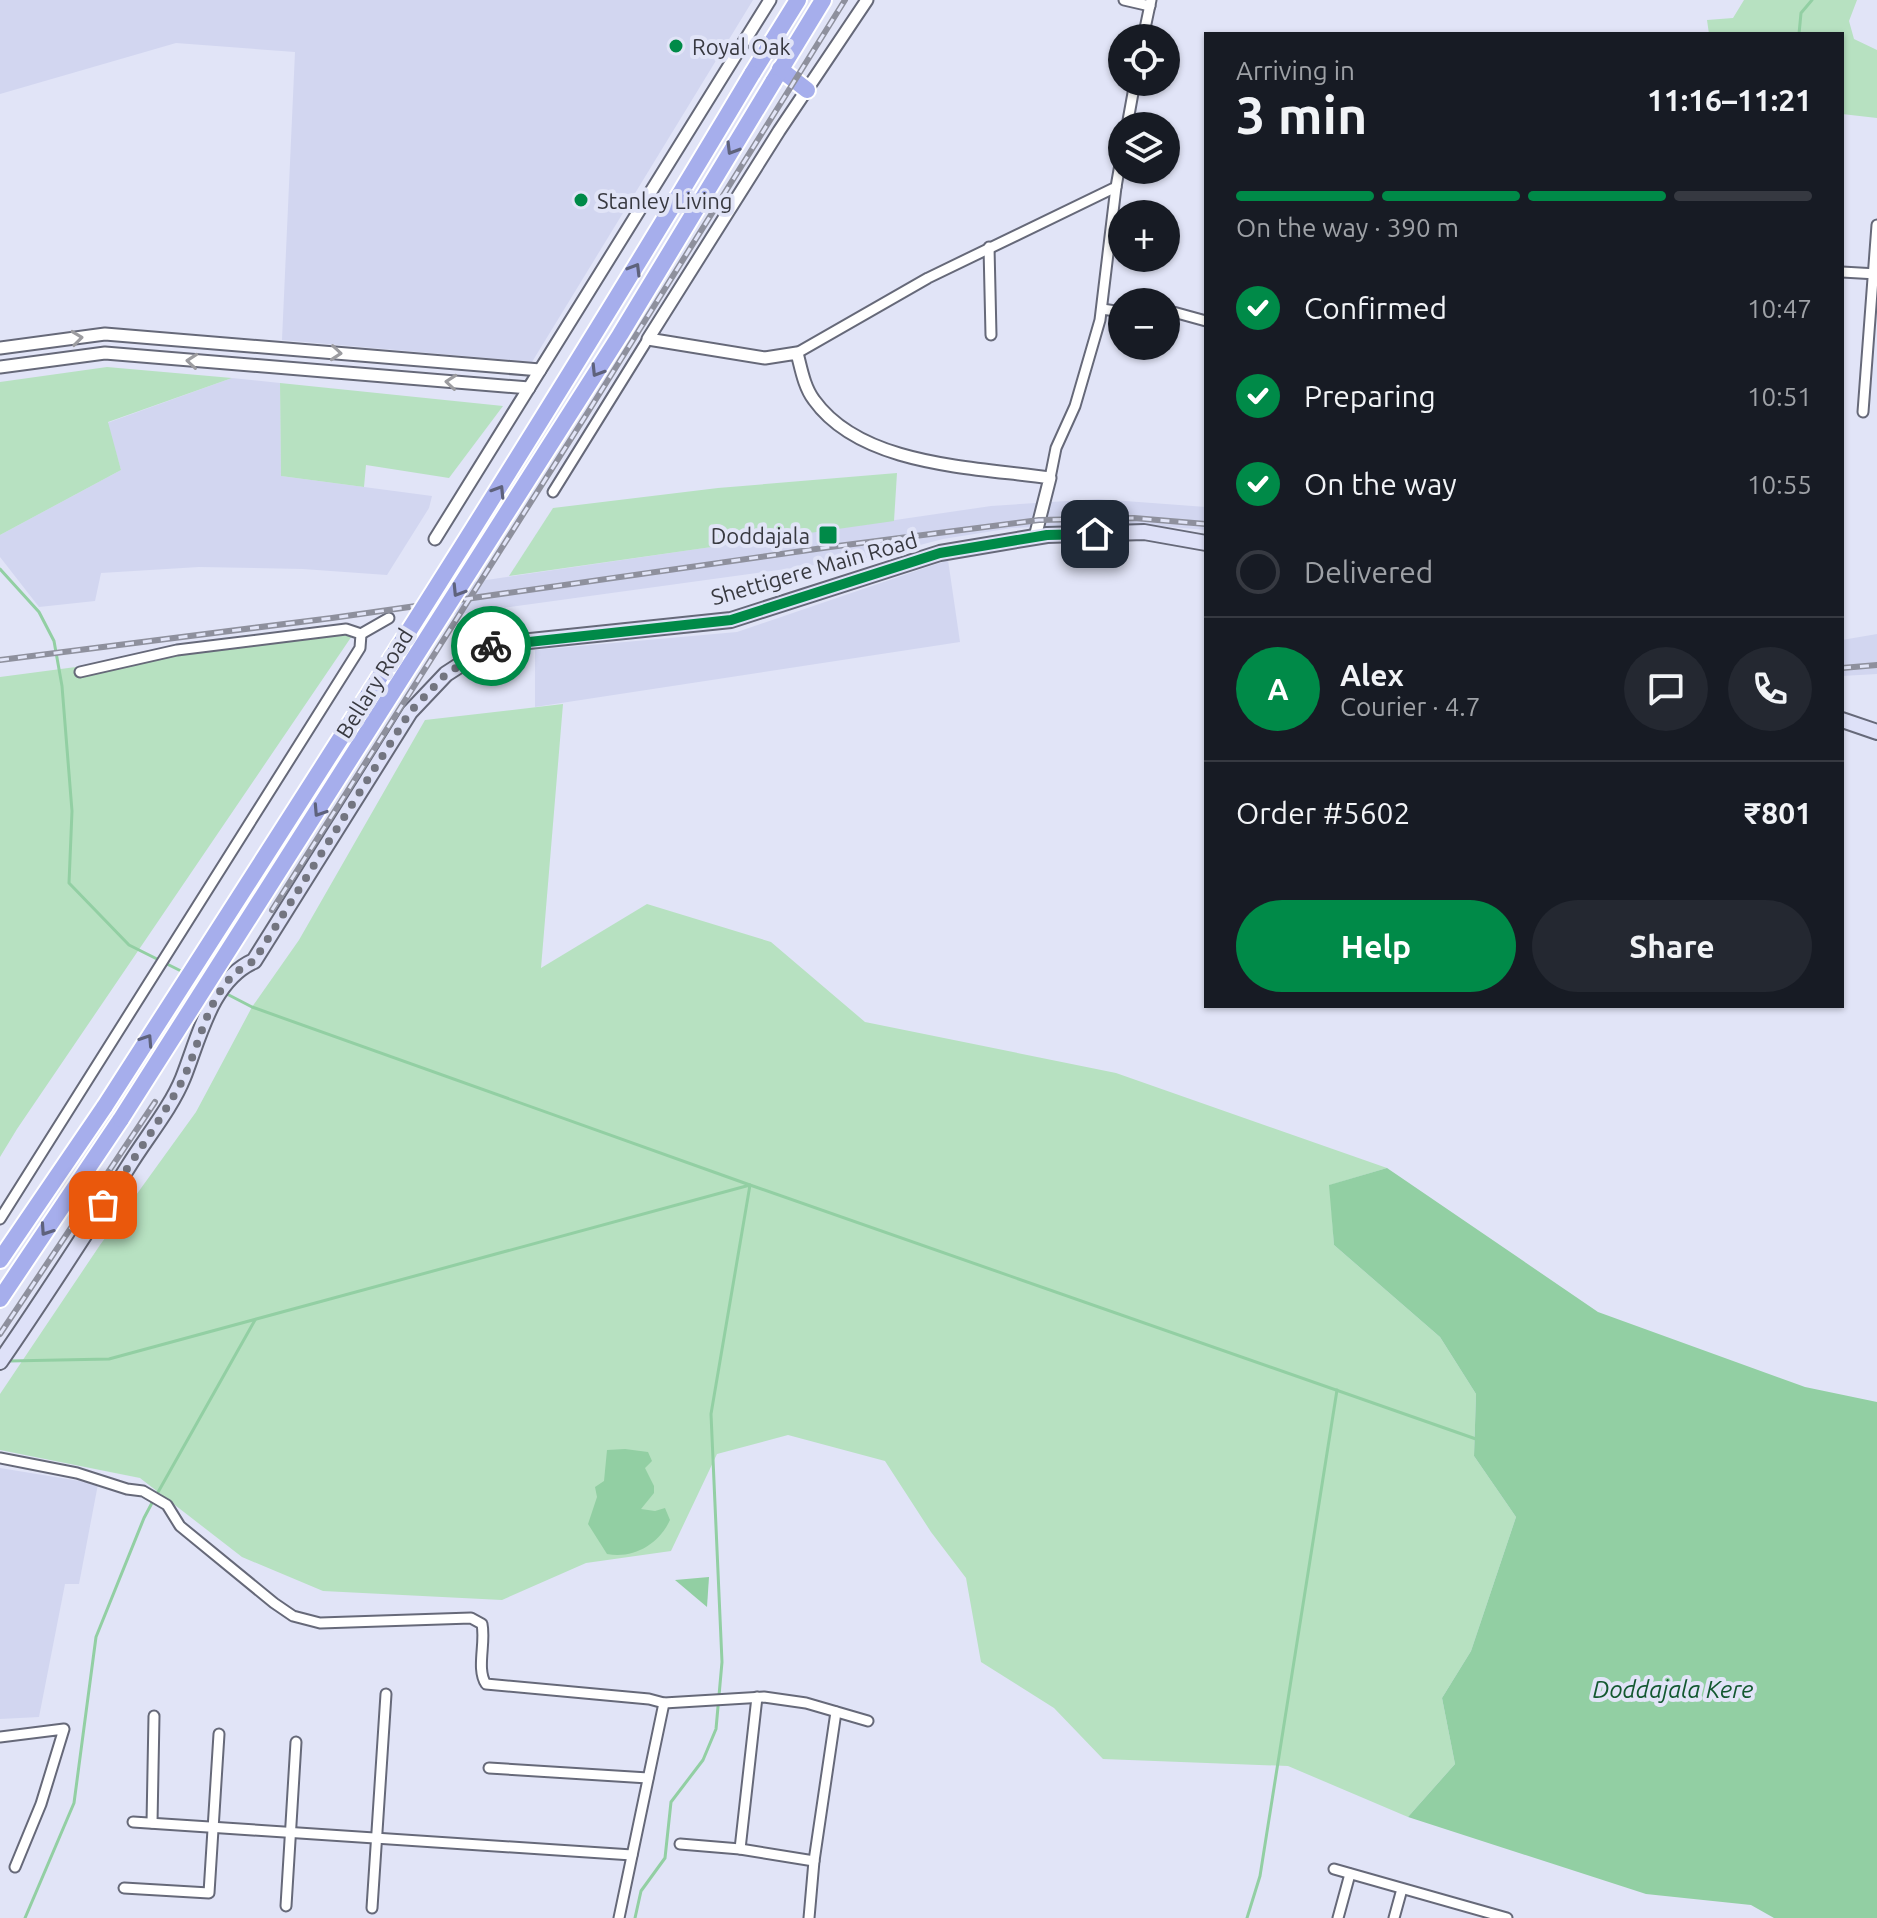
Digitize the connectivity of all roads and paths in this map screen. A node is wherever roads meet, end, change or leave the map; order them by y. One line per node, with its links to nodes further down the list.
1 (770, 0): 25 (street)
2 (798, 0): 39 (highway, Bellary Road, one-way to 2, bridge)
3 (823, 0): 8 (highway, Bellary Road)
4 (867, 0): 9 (street)
5 (1124, 0): 6 (street)
6 (1150, 3): 7 (street)
7 (1146, 24)
8 (776, 76): 9 (highway); 40 (highway, Bellary Road, one-way to 40, bridge)
9 (807, 90): 21 (street)
10 (1117, 184): 11 (street)
11 (1116, 187): 13 (street); 16 (street)
12 (1877, 225): 15 (street)
13 (989, 247): 20 (street); 23 (street)
14 (1844, 272): 15 (street)
15 (1875, 274): 27 (street)
16 (1102, 309): 17 (street); 28 (street)
17 (1108, 310)
18 (1180, 314): 19 (street)
19 (1204, 320)
20 (991, 335)
21 (648, 339): 23 (street); 29 (street)
22 (0, 348): 25 (street, one-way to 25)
23 (797, 353): 28 (street)
24 (0, 367): 26 (street, one-way to 24)
25 (540, 370): 26 (street)
26 (529, 388): 31 (street)
27 (1863, 412)
28 (1050, 478): 30 (street)
29 (553, 492)
30 (1035, 537): 32 (main road, Shettigere Main Road); 41 (main road, Shettigere Main Road)
31 (435, 539)
32 (1204, 543)
33 (389, 618): 34 (street)
34 (361, 634): 35 (street); 38 (street)
35 (80, 672)
36 (1844, 721): 37 (main road)
37 (1877, 732)
38 (0, 1219)
39 (0, 1260)
40 (0, 1299)
41 (2, 1360)
42 (0, 1458): 45 (street)
43 (386, 1694): 58 (street)
44 (757, 1697): 45 (street); 46 (street); 60 (street)
45 (664, 1703): 53 (street)
46 (836, 1712): 48 (street); 62 (street)
47 (154, 1716): 55 (street)
48 (868, 1721)
49 (219, 1734): 56 (street)
50 (0, 1737): 63 (street)
51 (296, 1742): 57 (street)
52 (489, 1768): 53 (street)
53 (648, 1778): 61 (street)
54 (133, 1822): 55 (street)
55 (152, 1823): 56 (street)
56 (214, 1828): 57 (street); 66 (street)
57 (291, 1833): 58 (street); 68 (street)
58 (378, 1838): 61 (street); 69 (street)
59 (680, 1844): 60 (street)
60 (740, 1849): 62 (street)
61 (632, 1855): 71 (street)
62 (814, 1861): 72 (street)
63 (15, 1867)
64 (1334, 1869): 65 (street)
65 (1350, 1874): 67 (street); 73 (street)
66 (124, 1888)
67 (1402, 1889): 70 (street); 74 (street)
68 (286, 1906)
69 (372, 1908)
70 (1474, 1914): 75 (street)
71 (619, 1918)
72 (809, 1918)
73 (1338, 1918)
74 (1394, 1918)
75 (1507, 1918)

